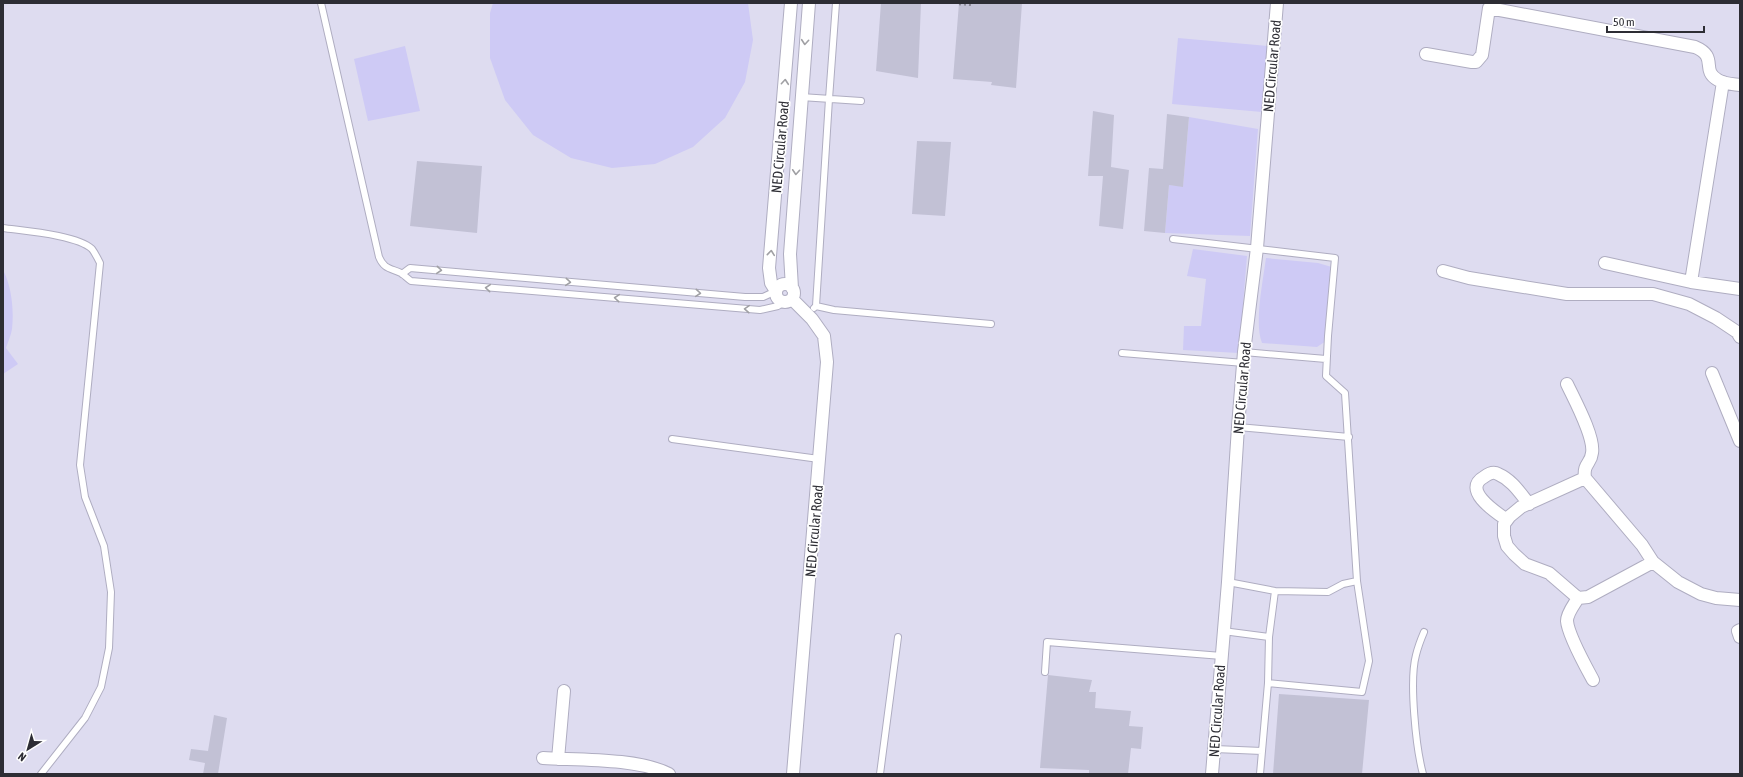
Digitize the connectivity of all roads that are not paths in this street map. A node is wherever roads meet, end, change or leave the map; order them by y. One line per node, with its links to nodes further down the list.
1 (321, 3): 17 (lane)
2 (792, 3): 20 (street, NED Circular Road, one-way to 2)
3 (809, 3): 9 (street, NED Circular Road, one-way to 9)
4 (836, 3): 10 (lane)
5 (1277, 3): 14 (street, NED Circular Road)
6 (1426, 54): 7 (street)
7 (1723, 82): 8 (street); 18 (street)
8 (1740, 85)
9 (801, 97): 10 (lane); 21 (street, NED Circular Road, one-way to 21)
10 (829, 99): 11 (lane); 22 (lane)
11 (861, 101)
12 (3, 228): 60 (lane)
13 (1173, 239): 14 (lane)
14 (1257, 248): 26 (street, NED Circular Road); 27 (lane)
15 (1605, 263): 18 (street)
16 (1443, 271): 24 (street)
17 (402, 274): 20 (lane, one-way to 20); 21 (lane, one-way to 17)
18 (1691, 282): 19 (street)
19 (1740, 289)
20 (776, 291): 21 (street, NED Circular Road); 21 (street)
21 (789, 297): 22 (street, NED Circular Road)
22 (812, 310): 23 (lane); 34 (street, NED Circular Road)
23 (991, 324)
24 (1740, 337)
25 (1122, 354): 26 (lane)
26 (1244, 358): 27 (lane); 30 (street, NED Circular Road)
27 (1326, 359): 31 (lane)
28 (1712, 373): 33 (street)
29 (1567, 384): 35 (street)
30 (1238, 427): 31 (lane); 40 (street, NED Circular Road)
31 (1349, 436): 39 (lane)
32 (672, 439): 34 (lane)
33 (1740, 441)
34 (819, 459): 62 (street, NED Circular Road)
35 (1586, 478): 36 (street); 38 (street)
36 (1528, 504): 37 (street); 37 (street)
37 (1507, 520): 43 (street)
38 (1653, 562): 43 (street); 44 (street)
39 (1358, 581): 41 (lane); 54 (lane)
40 (1228, 582): 41 (lane); 46 (street, NED Circular Road)
41 (1276, 591): 49 (lane)
42 (1740, 591): 44 (street)
43 (1578, 598): 53 (street)
44 (1735, 600)
45 (1740, 630): 50 (street)
46 (1223, 631): 49 (lane); 51 (street, NED Circular Road)
47 (1424, 632): 66 (lane)
48 (898, 637): 63 (lane)
49 (1270, 637): 54 (lane)
50 (1740, 637)
51 (1222, 656): 52 (lane); 56 (street, NED Circular Road)
52 (1045, 672)
53 (1593, 680)
54 (1268, 683): 57 (lane)
55 (564, 691): 59 (street)
56 (1215, 749): 57 (lane); 64 (street, NED Circular Road)
57 (1262, 751): 65 (lane)
58 (543, 758): 59 (street)
59 (558, 759): 61 (street)
60 (42, 774)
61 (668, 774)
62 (793, 774)
63 (880, 774)
64 (1212, 774)
65 (1260, 774)
66 (1423, 774)

